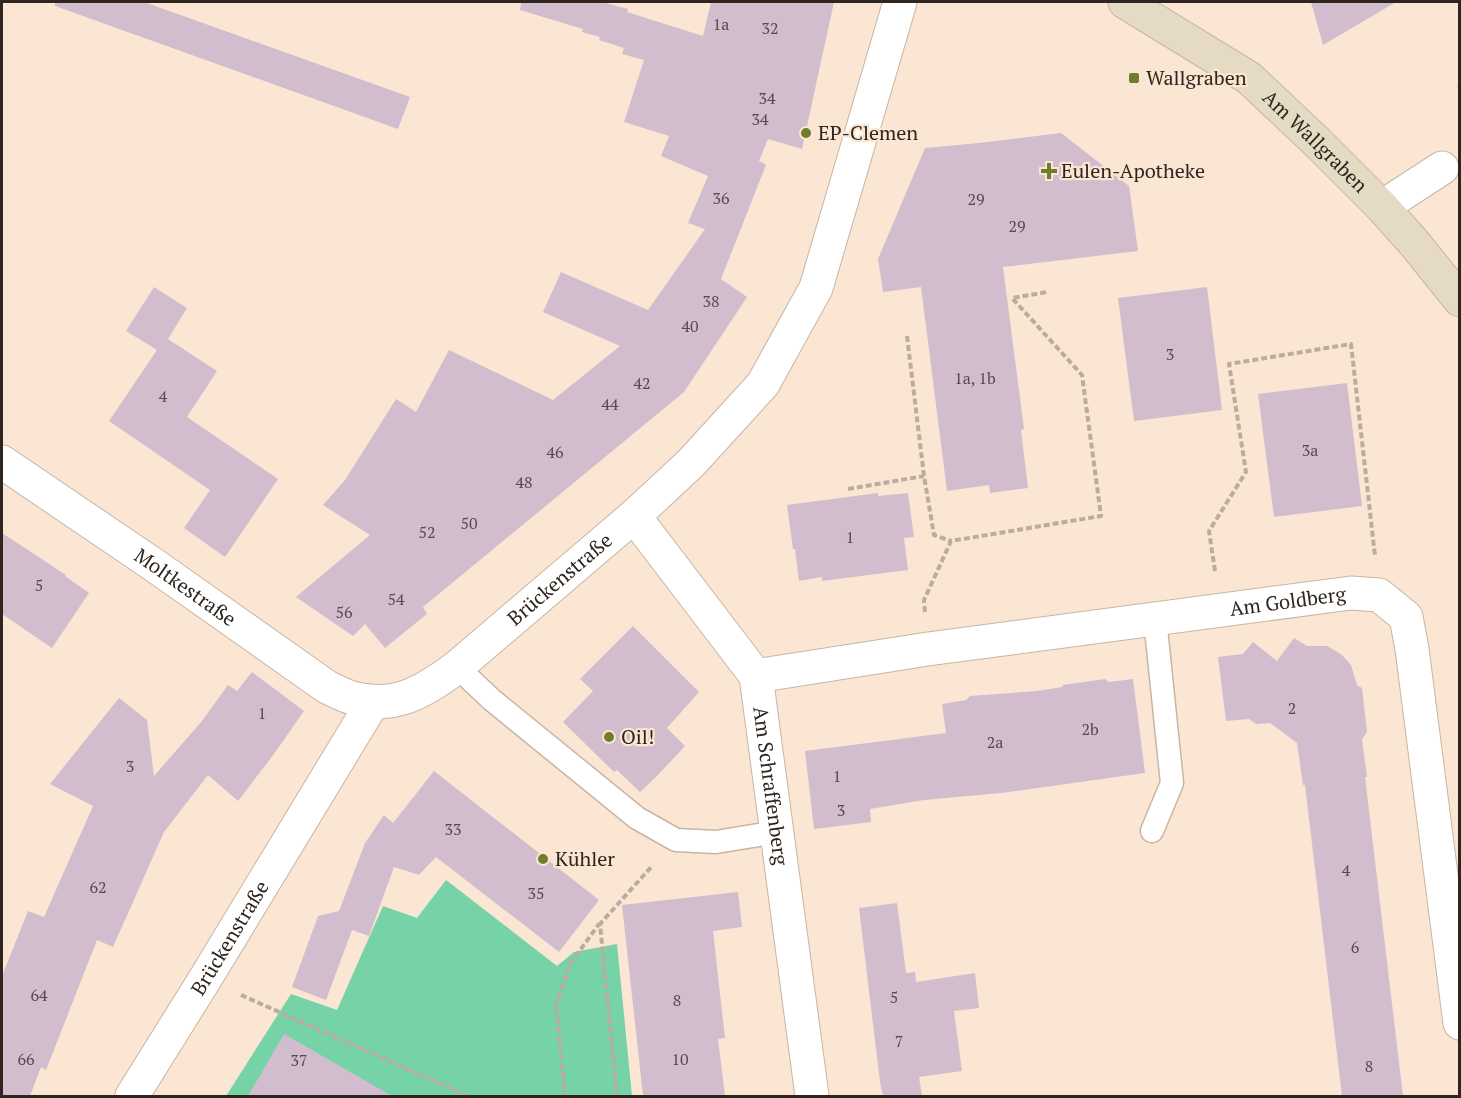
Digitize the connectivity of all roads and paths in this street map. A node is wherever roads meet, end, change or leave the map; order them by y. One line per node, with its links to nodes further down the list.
1 (900, 2): 11 (street, Brückenstraße)
2 (1125, 2): 4 (main road, Am Wallgraben)
3 (1442, 168): 4 (street, Am Wallgraben)
4 (1382, 207): 6 (main road, Am Wallgraben)
5 (1047, 292): 12 (path)
6 (1460, 300)
7 (907, 336): 9 (path)
8 (2, 462): 19 (street, Moltkestraße)
9 (924, 476): 10 (path); 12 (path)
10 (848, 489)
11 (634, 516): 17 (street, Brückenstraße); 18 (street, Am Schraffenberg)
12 (951, 541): 16 (path)
13 (1379, 595): 14 (street, Am Goldberg); 14 (path); 25 (street)
14 (1222, 610): 15 (street, Am Goldberg)
15 (1155, 619): 16 (street, Am Goldberg); 20 (lane)
16 (928, 649): 18 (street, Am Goldberg)
17 (456, 667): 19 (street, Brückenstraße); 22 (lane)
18 (756, 676): 21 (street, Am Schraffenberg)
19 (373, 702): 24 (street, Brückenstraße)
20 (1152, 831)
21 (777, 832): 22 (lane); 30 (street, Am Schraffenberg)
22 (676, 840): 23 (path)
23 (600, 924): 28 (path); 29 (path)
24 (205, 979): 26 (street, Brückenstraße); 27 (path)
25 (1460, 1023)
26 (132, 1096)
27 (468, 1096)
28 (565, 1096)
29 (617, 1096)
30 (812, 1096)

